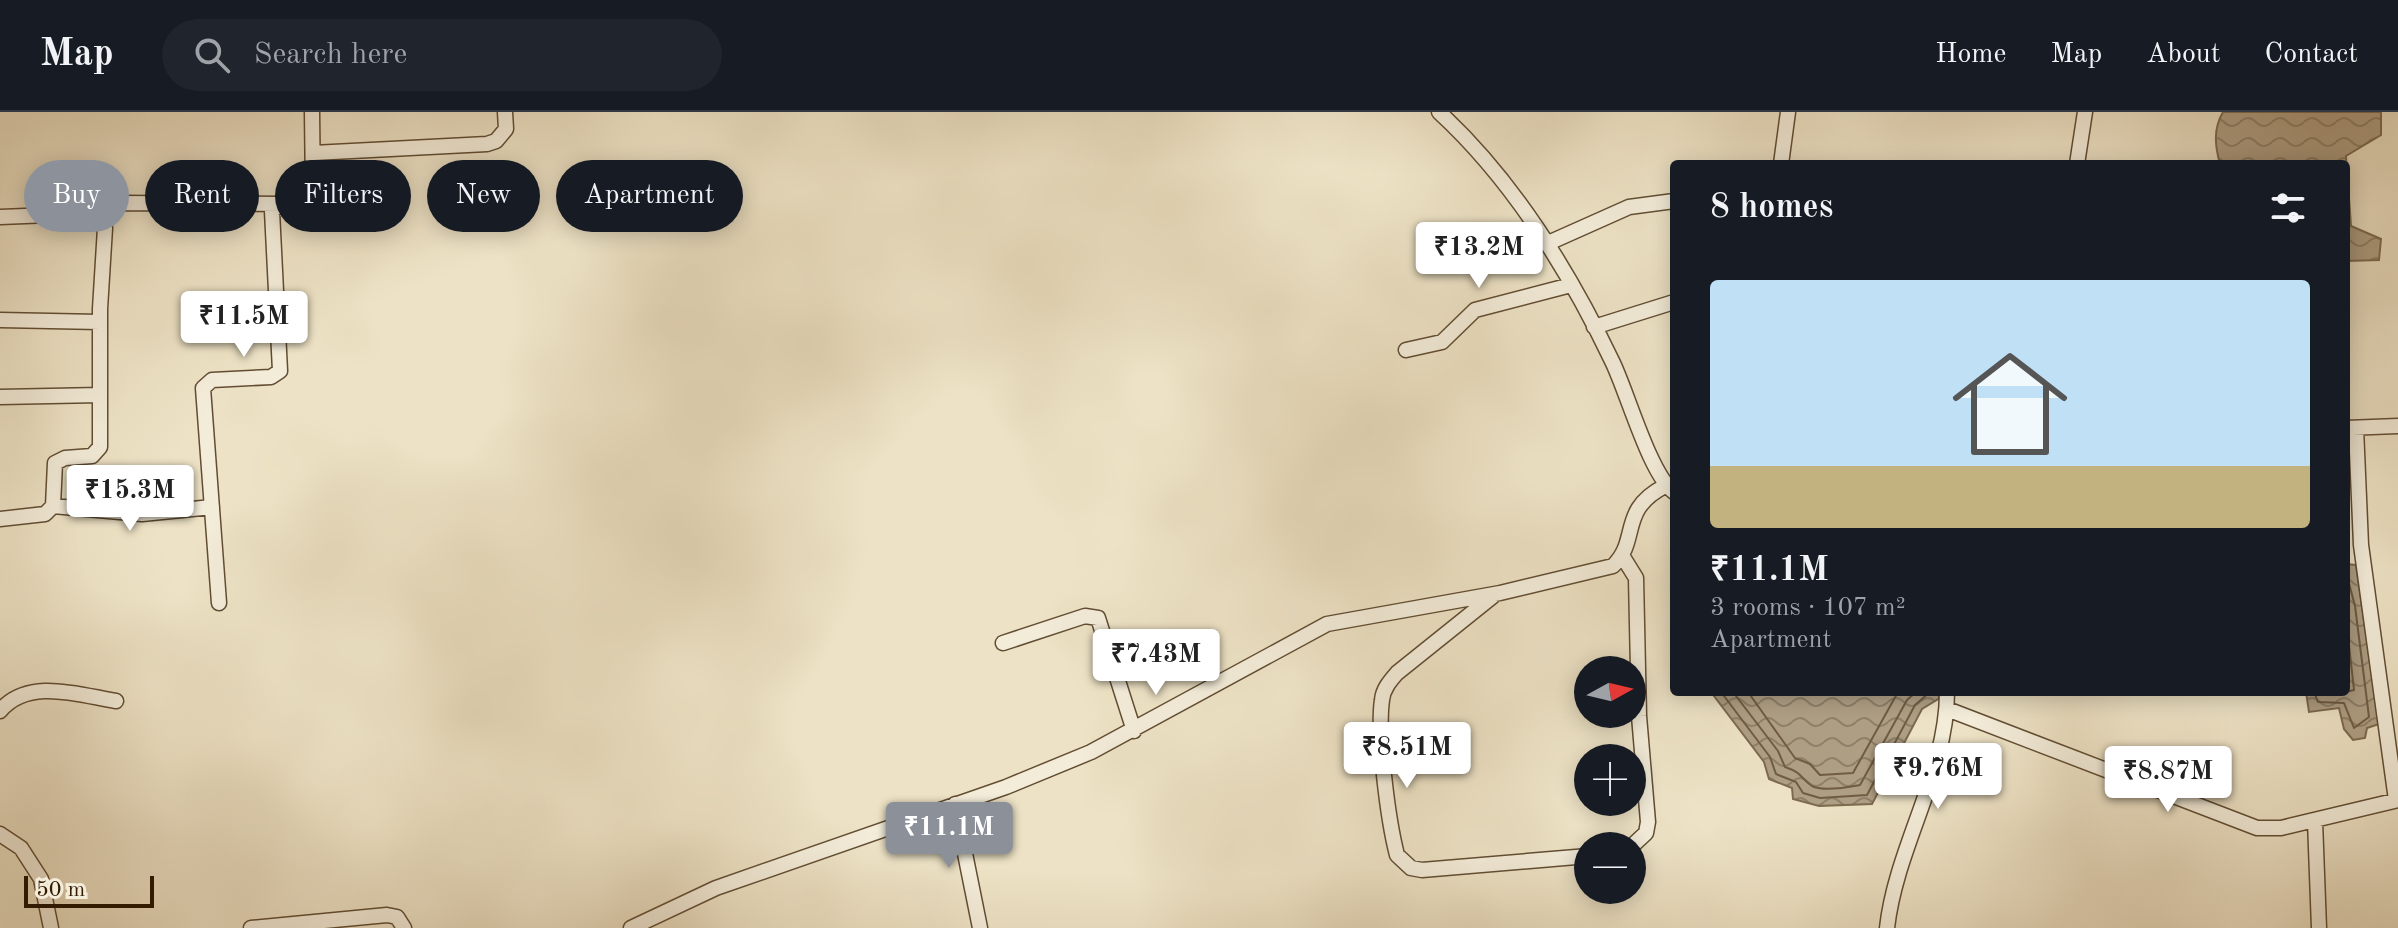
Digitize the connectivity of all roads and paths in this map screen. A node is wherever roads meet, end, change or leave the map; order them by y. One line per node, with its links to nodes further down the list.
1 (312, 112): 6 (street)
2 (505, 112): 6 (street)
3 (1439, 112): 17 (street)
4 (1788, 112): 8 (street)
5 (2085, 112): 9 (street)
6 (313, 153): 7 (street)
7 (313, 160)
8 (1782, 160)
9 (2078, 160)
10 (1670, 202): 17 (street)
11 (129, 203): 12 (street)
12 (275, 204)
13 (275, 209): 30 (street)
14 (24, 216): 15 (street)
15 (0, 217)
16 (105, 232): 21 (street)
17 (1546, 244): 18 (street)
18 (1571, 285): 22 (street); 23 (street)
19 (1670, 303): 22 (street)
20 (0, 320): 21 (street)
21 (100, 322): 24 (street)
22 (1594, 327): 28 (street)
23 (1406, 350)
24 (100, 395): 25 (street); 29 (street)
25 (0, 397)
26 (2398, 426): 27 (street)
27 (2351, 428): 41 (street)
28 (1670, 489): 32 (street)
29 (53, 506): 30 (street); 31 (street)
30 (212, 507): 34 (street)
31 (0, 519)
32 (1623, 557): 33 (street); 44 (street)
33 (1495, 594): 40 (street); 46 (street)
34 (219, 603)
35 (1003, 643): 40 (street)
36 (1947, 696): 38 (street)
37 (116, 701): 39 (street)
38 (1947, 709): 43 (street); 52 (street)
39 (0, 711)
40 (1134, 731): 42 (street)
41 (2397, 800): 43 (street)
42 (955, 804): 50 (street); 51 (street)
43 (2315, 821): 53 (street)
44 (1646, 833)
45 (0, 834): 47 (street)
46 (1574, 857)
47 (51, 928)
48 (251, 928): 49 (street)
49 (404, 928)
50 (631, 928)
51 (980, 928)
52 (1887, 928)
53 (2319, 928)

